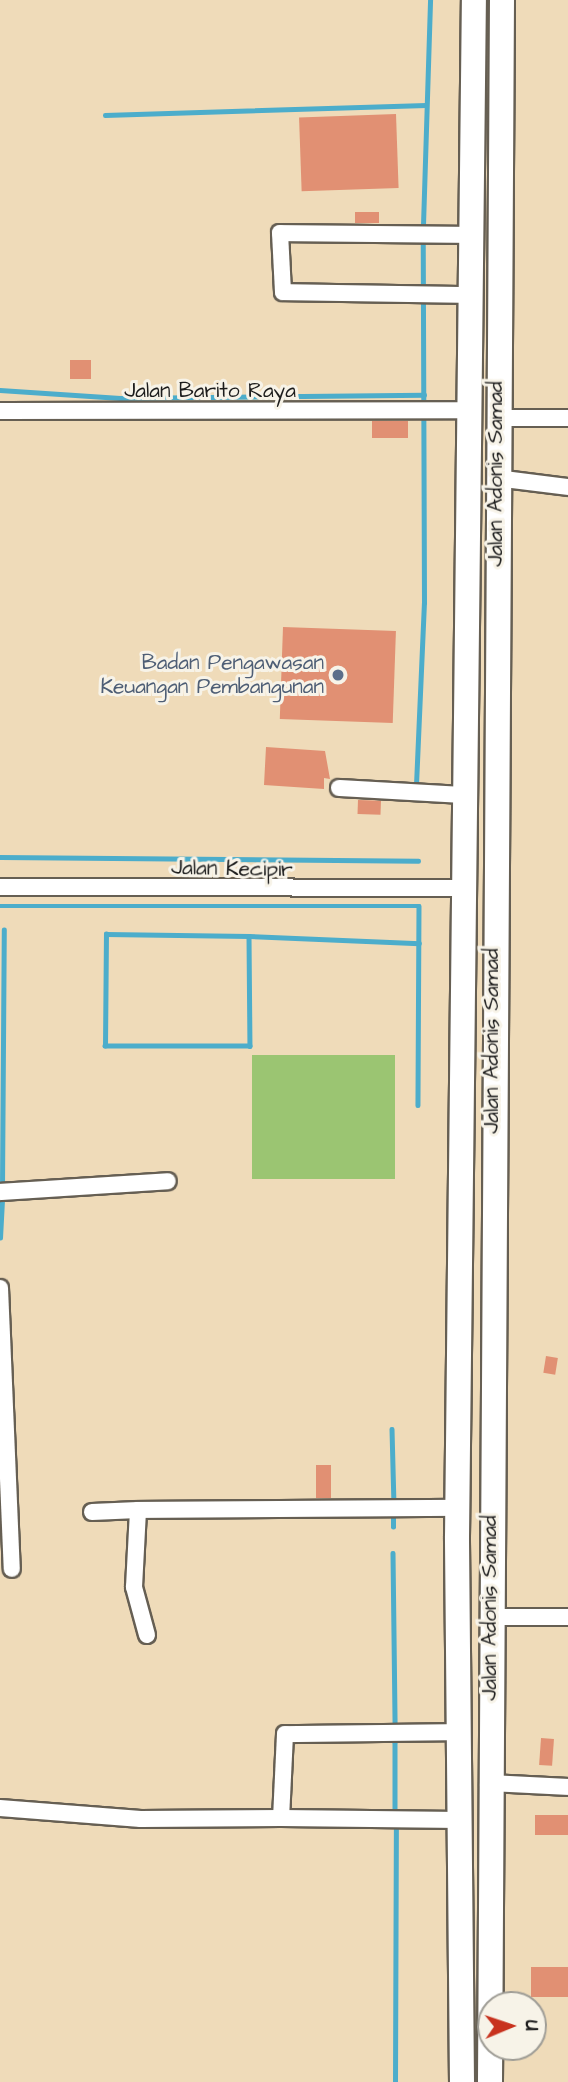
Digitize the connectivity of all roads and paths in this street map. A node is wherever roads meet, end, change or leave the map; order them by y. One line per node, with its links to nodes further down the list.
1 (474, 0): 4 (highway)
2 (502, 0): 3 (highway, Jalan Adonis Samad)
3 (498, 234): 4 (highway); 8 (highway, Jalan Adonis Samad)
4 (470, 235): 5 (highway); 5 (street)
5 (468, 295): 6 (highway)
6 (467, 410): 7 (street, Jalan Barito Raya); 13 (highway)
7 (0, 411)
8 (496, 418): 9 (street); 10 (highway, Jalan Adonis Samad)
9 (568, 418)
10 (496, 478): 11 (street); 19 (highway, Jalan Adonis Samad)
11 (568, 487)
12 (339, 788): 13 (street)
13 (464, 795): 15 (highway)
14 (0, 887): 15 (street, Jalan Kecipir)
15 (463, 888): 18 (highway)
16 (168, 1181): 17 (street)
17 (0, 1192)
18 (462, 1257): 19 (highway); 22 (highway)
19 (490, 1257): 27 (highway, Jalan Adonis Samad)
20 (0, 1288): 21 (street)
21 (4, 1494): 25 (street)
22 (457, 1508): 23 (street); 29 (highway)
23 (138, 1510): 24 (street); 28 (street)
24 (92, 1512)
25 (12, 1569)
26 (568, 1617): 27 (street)
27 (491, 1618): 30 (highway, Jalan Adonis Samad)
28 (147, 1635)
29 (460, 1732): 33 (street); 34 (highway)
30 (488, 1783): 31 (street); 36 (highway, Jalan Adonis Samad)
31 (568, 1787)
32 (0, 1808): 33 (street)
33 (281, 1818): 34 (street)
34 (461, 1820): 35 (highway)
35 (462, 2082)
36 (490, 2082)

